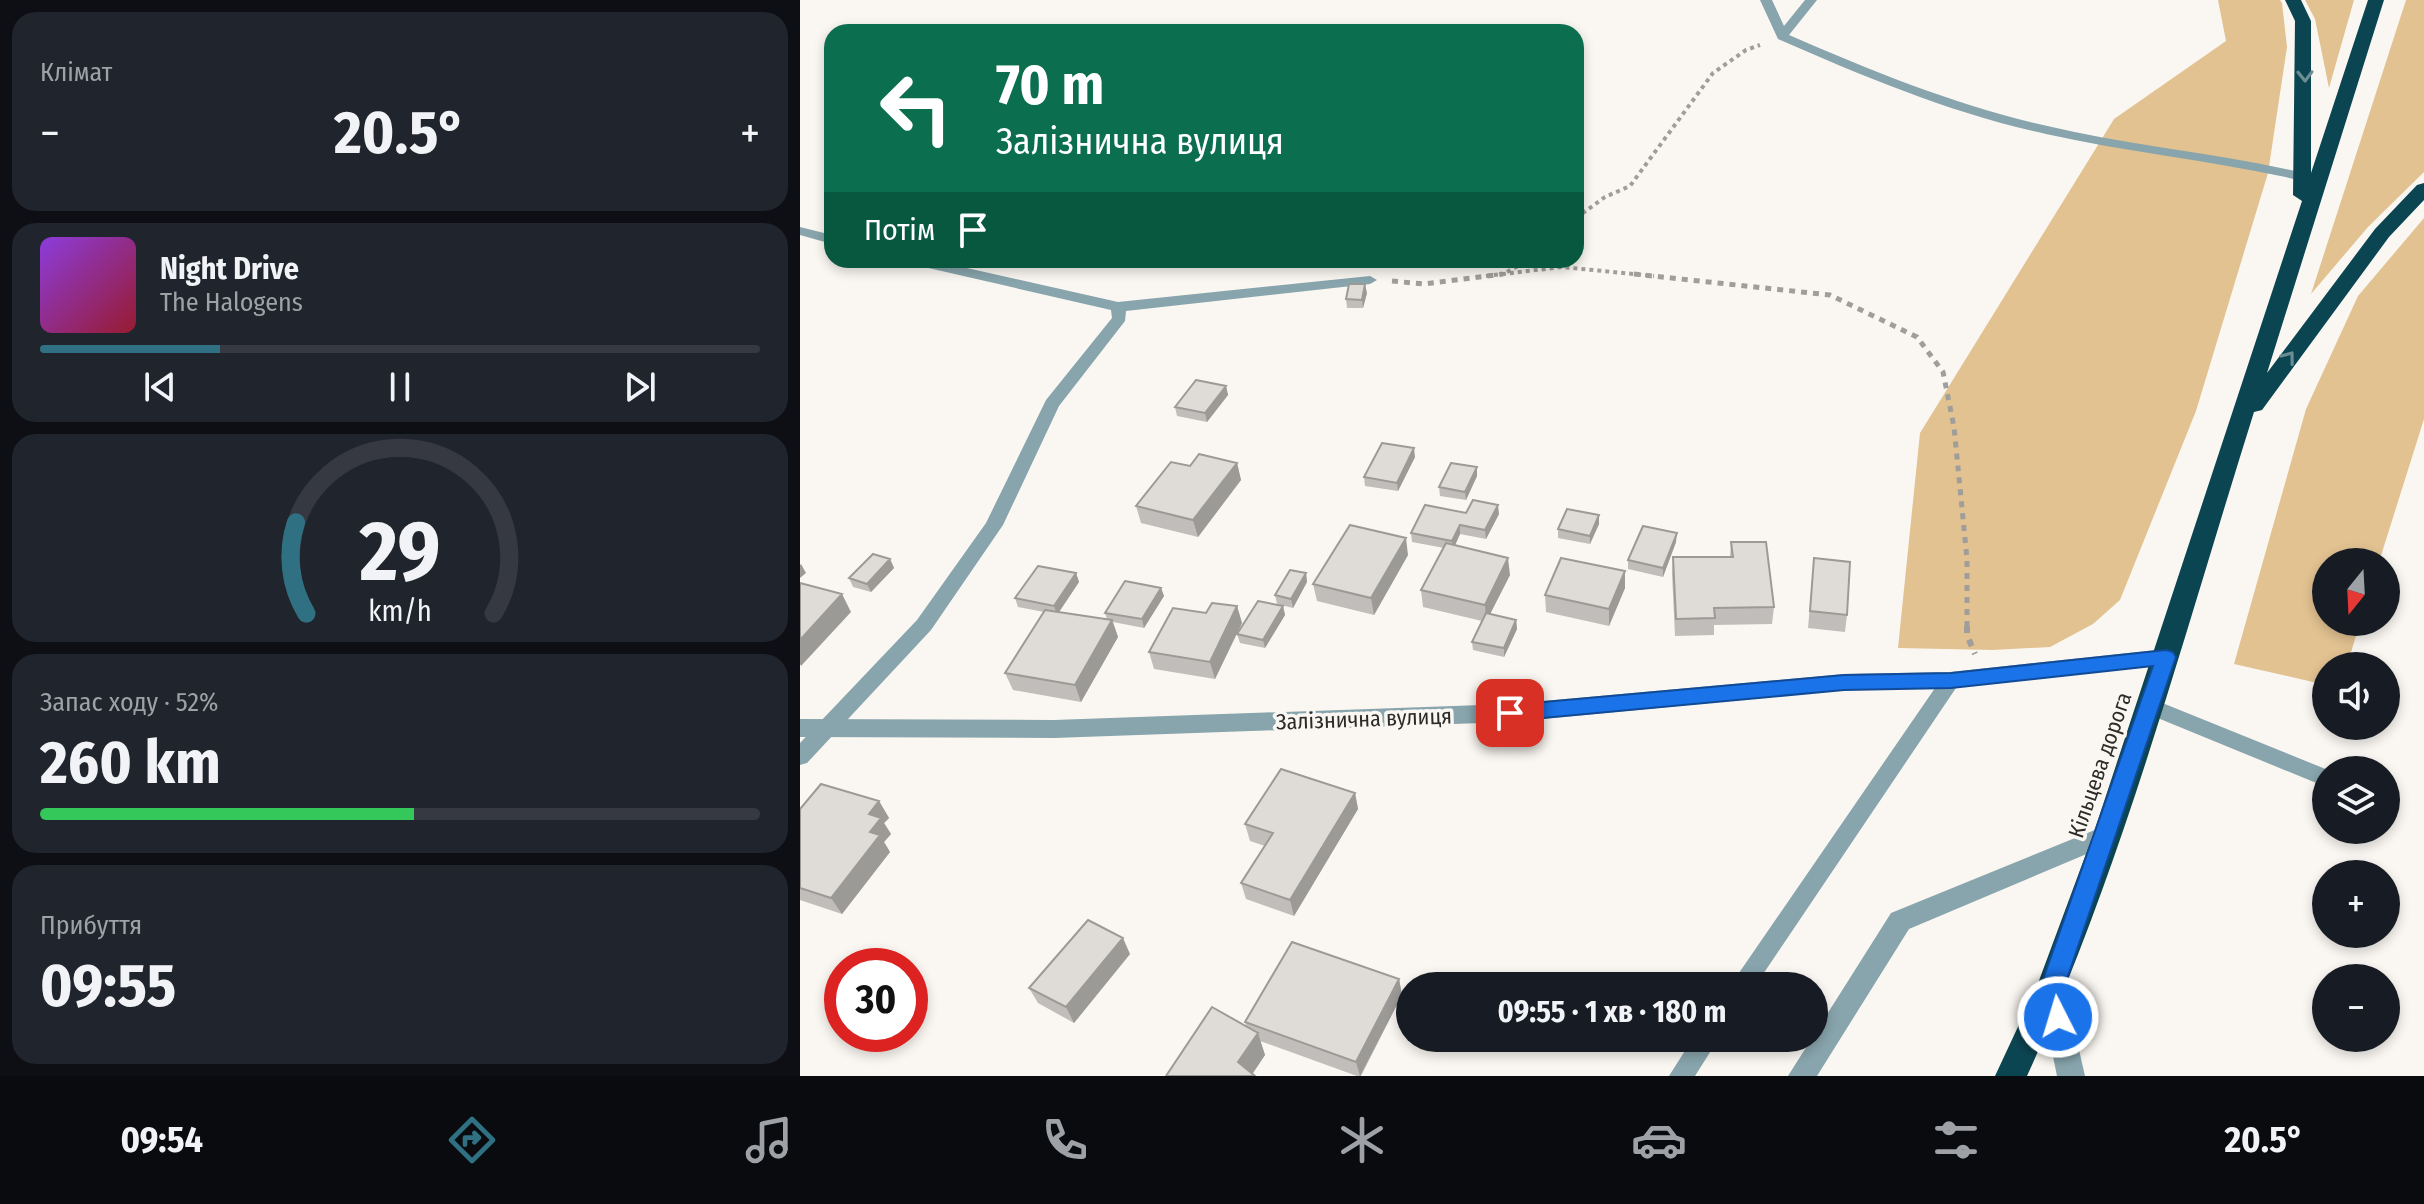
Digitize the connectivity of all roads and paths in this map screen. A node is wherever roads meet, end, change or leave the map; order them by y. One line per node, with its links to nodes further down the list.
1 (1766, 0): 5 (lane)
2 (1811, 0): 5 (lane)
3 (2293, 0): 6 (highway, one-way to 6)
4 (2376, 0): 9 (highway)
5 (1782, 36): 6 (lane); 8 (path)
6 (2303, 177): 9 (highway)
7 (2424, 189): 19 (highway, one-way to 7)
8 (1584, 212)
9 (2302, 223): 19 (highway, Кільцева дорога)
10 (800, 231): 11 (lane)
11 (824, 238)
12 (946, 268): 18 (lane)
13 (1514, 268): 16 (path)
14 (1554, 268): 16 (path)
15 (1572, 268): 21 (path)
16 (1503, 274): 17 (path)
17 (1370, 280): 18 (lane)
18 (1118, 307): 25 (lane)
19 (2243, 420): 20 (highway, Кільцева дорога)
20 (2166, 657): 21 (street, Залізнична вулиця); 23 (highway, Кільцева дорога)
21 (1986, 676): 22 (street, Залізнична вулиця)
22 (1951, 680): 25 (street, Залізнична вулиця); 29 (lane)
23 (2150, 706): 27 (lane); 28 (highway, Кільцева дорога)
24 (800, 728): 25 (street, Залізнична вулиця)
25 (826, 730): 26 (lane)
26 (800, 757)
27 (2312, 772)
28 (2107, 835): 30 (highway, Кільцева дорога); 33 (street)
29 (1752, 972)
30 (2052, 988): 34 (highway, Кільцева дорога); 35 (street)
31 (1697, 1052): 32 (lane)
32 (1681, 1076)
33 (1802, 1076)
34 (2011, 1076)
35 (2071, 1076)

